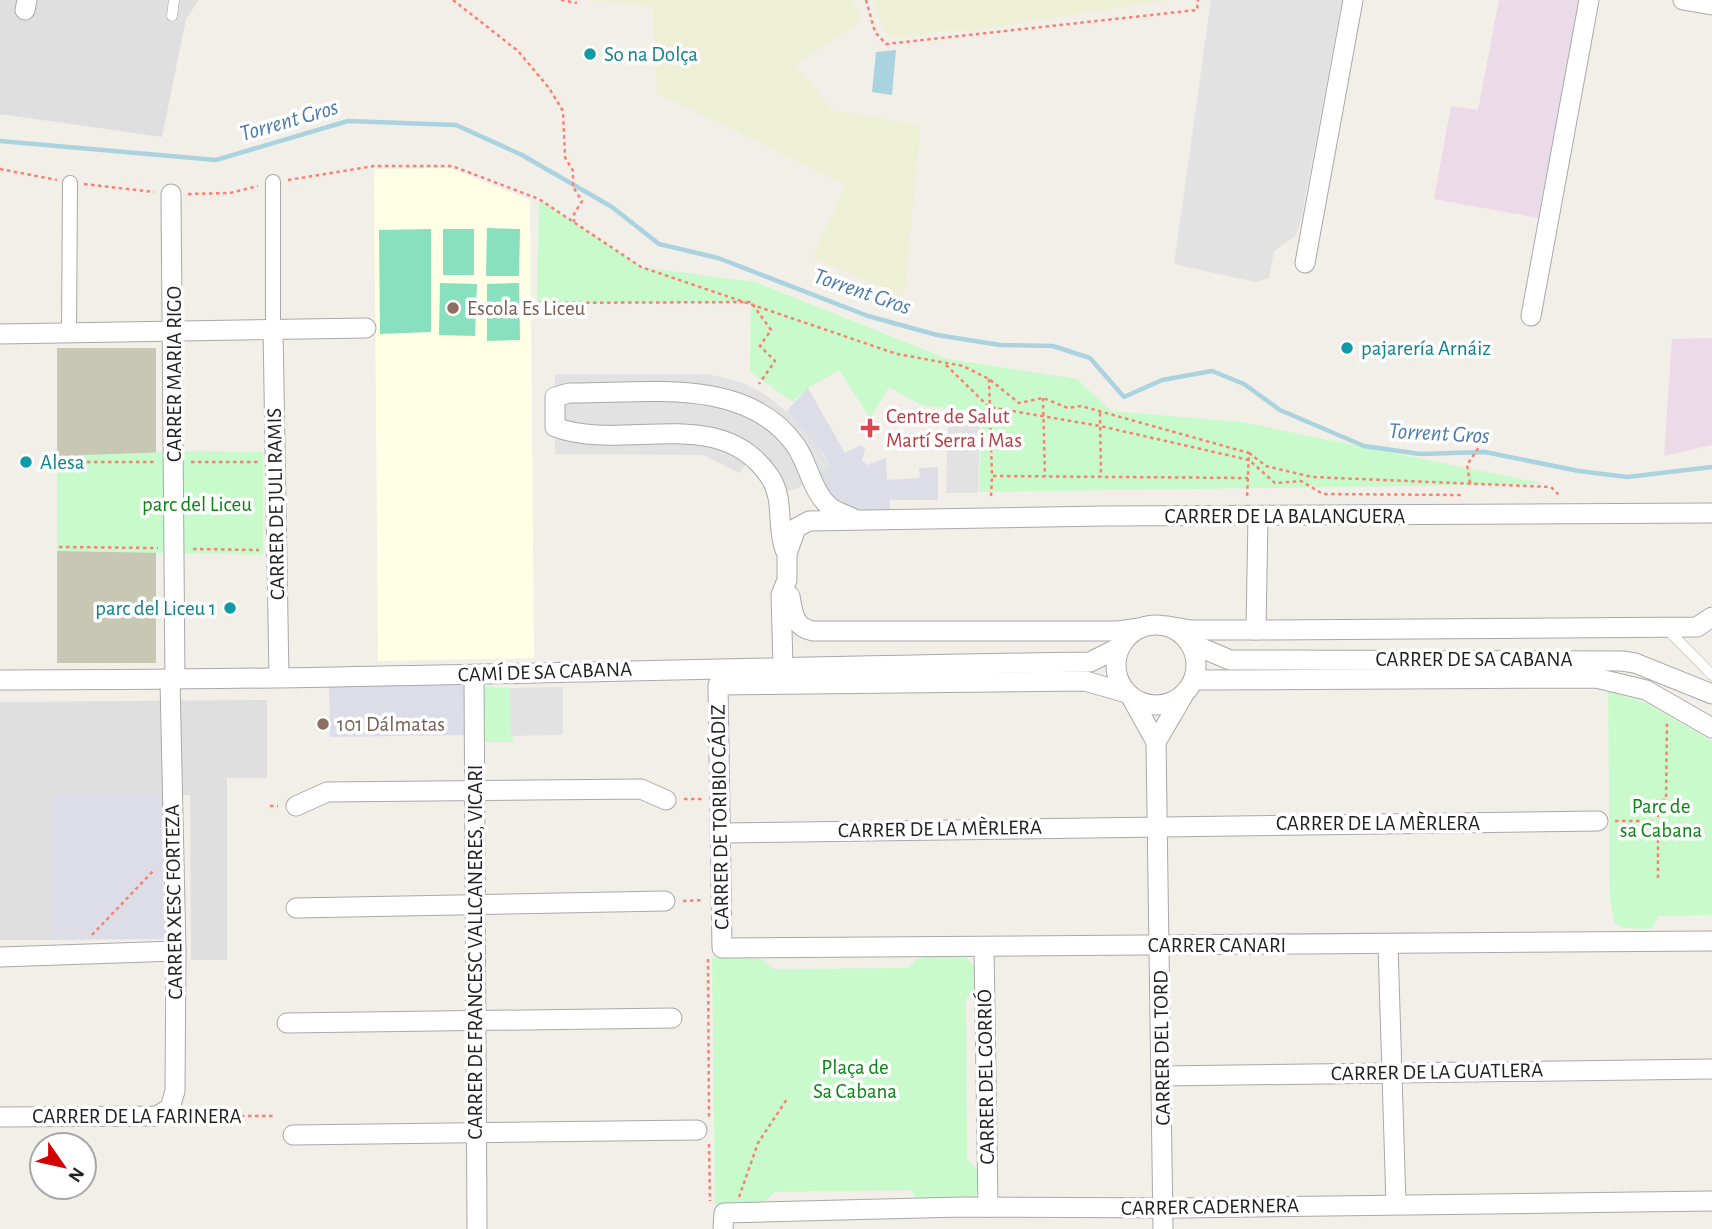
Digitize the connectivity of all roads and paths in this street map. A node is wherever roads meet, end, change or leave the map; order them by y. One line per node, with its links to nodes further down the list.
1 (174, 0): 11 (lane)
2 (453, 0): 16 (path)
3 (561, 0): 9 (path)
4 (866, 0): 5 (path)
5 (1198, 0)
6 (1353, 0): 17 (street)
7 (1589, 0): 20 (street)
8 (1683, 0): 10 (street)
9 (577, 3)
10 (1712, 5)
11 (172, 16)
12 (0, 169): 14 (path)
13 (273, 182): 15 (path); 16 (path); 22 (street)
14 (70, 183): 15 (path); 24 (street)
15 (171, 194): 23 (street, CARRER MARIA RIGO)
16 (574, 223): 18 (path)
17 (1305, 263)
18 (751, 302): 19 (path); 26 (path); 28 (path)
19 (537, 303)
20 (1531, 316)
21 (366, 328): 22 (street)
22 (273, 330): 23 (street); 66 (street, CARRER DE JULI RAMIS)
23 (174, 332): 24 (street); 68 (street, CARRER MARIA RIGO)
24 (69, 333): 25 (street)
25 (0, 334)
26 (946, 365): 27 (path); 30 (path)
27 (989, 379): 29 (path); 30 (path)
28 (759, 384)
29 (1043, 398): 31 (path); 32 (path)
30 (989, 407): 32 (path); 37 (path)
31 (1100, 412): 33 (path); 35 (path)
32 (1044, 418): 33 (path); 38 (path)
33 (1100, 426): 36 (path); 39 (path)
34 (1483, 441): 41 (path)
35 (1249, 453): 36 (path); 41 (path)
36 (1249, 460): 40 (path); 42 (path)
37 (992, 476): 38 (path); 43 (path)
38 (1045, 476): 39 (path)
39 (1101, 477): 40 (path)
40 (1248, 478): 48 (path)
41 (1470, 483): 45 (path)
42 (1476, 495)
43 (991, 496)
44 (1554, 497): 46 (path)
45 (1567, 502)
46 (1558, 503)
47 (1712, 513): 49 (street, CARRER DE LA BALANGUERA)
48 (1227, 516): 49 (street, CARRER DE LA BALANGUERA); 50 (street, CARRER DE LA BALANGUERA)
49 (1258, 516): 57 (street)
50 (859, 521): 51 (street, CARRER DE LA BALANGUERA); 51 (street, CARRER DE LA BALANGUERA)
51 (786, 554): 52 (street)
52 (787, 580): 56 (street); 62 (street)
53 (1712, 617): 55 (street)
54 (1168, 626): 56 (street); 57 (street); 58 (street)
55 (1665, 627): 57 (street); 65 (lane)
56 (1140, 628): 59 (street)
57 (1256, 631)
58 (1190, 643): 60 (street, CARRER DE SA CABANA); 69 (street)
59 (1120, 647): 61 (street); 63 (street)
60 (1230, 660): 69 (street); 70 (street, CARRER DE SA CABANA)
61 (1090, 662): 62 (street, CAMÍ DE SA CABANA); 63 (street)
62 (783, 666): 64 (street, CAMÍ DE SA CABANA)
63 (1116, 674): 71 (street)
64 (474, 675): 66 (street, CAMÍ DE SA CABANA); 75 (street, CARRER DE FRANCESC VALLCANERES, VICARI)
65 (1712, 675)
66 (279, 677): 68 (street, CAMÍ DE SA CABANA)
67 (0, 680): 68 (street, CAMÍ DE SA CABANA)
68 (173, 680): 85 (street, CARRER XESC FORTEZA)
69 (1191, 687): 71 (street); 72 (street); 74 (street)
70 (1712, 694)
71 (1129, 695): 74 (street, CARRER DEL TORD); 76 (street, CARRER DE TORIBIO CÁDIZ)
72 (1667, 701): 73 (street); 79 (path)
73 (1712, 728)
74 (1157, 742): 82 (street, CARRER DEL TORD)
75 (475, 791): 77 (street); 78 (street); 89 (street, CARRER DE FRANCESC VALLCANERES, VICARI)
76 (719, 799): 77 (path); 83 (street, CARRER DE TORIBIO CÁDIZ)
77 (666, 800)
78 (296, 806)
79 (1658, 817)
80 (1598, 821): 81 (path); 82 (street, CARRER DE LA MÈRLERA)
81 (1653, 821)
82 (1158, 824): 83 (street, CARRER DE LA MÈRLERA); 93 (street, CARRER DEL TORD)
83 (721, 833): 87 (street, CARRER DE TORIBIO CÁDIZ)
84 (1658, 833): 86 (path)
85 (174, 849): 96 (street, CARRER XESC FORTEZA); 97 (path)
86 (1658, 878)
87 (722, 900): 88 (path); 95 (street, CARRER DE TORIBIO CÁDIZ)
88 (666, 901): 89 (street)
89 (475, 906): 90 (street); 100 (street, CARRER DE FRANCESC VALLCANERES, VICARI)
90 (296, 908)
91 (1712, 941): 92 (street, CARRER CANARI)
92 (1388, 944): 93 (street, CARRER CANARI); 103 (street)
93 (1160, 945): 94 (street, CARRER CANARI); 104 (street, CARRER DEL TORD)
94 (984, 947): 95 (street, CARRER CANARI); 115 (street, CARRER DEL GORRIÓ)
95 (722, 948): 111 (path)
96 (176, 951): 97 (street); 106 (street, CARRER XESC FORTEZA)
97 (72, 954): 98 (street)
98 (0, 957)
99 (672, 1018): 100 (street)
100 (476, 1019): 101 (street); 109 (street, CARRER DE FRANCESC VALLCANERES, VICARI)
101 (287, 1023)
102 (1712, 1069): 103 (street, CARRER DE LA GUATLERA)
103 (1392, 1073): 104 (street, CARRER DE LA GUATLERA); 113 (street)
104 (1162, 1076): 116 (street, CARRER DEL TORD)
105 (788, 1099): 117 (path)
106 (157, 1116): 107 (path, CARRER DE LA FARINERA); 108 (street, CARRER DE LA FARINERA)
107 (273, 1116)
108 (0, 1117)
109 (476, 1134): 110 (street); 111 (street); 118 (street, CARRER DE FRANCESC VALLCANERES, VICARI)
110 (293, 1135)
111 (705, 1135): 114 (path)
112 (1712, 1201): 113 (street, CARRER CADERNERA)
113 (1396, 1204): 116 (street, CARRER CADERNERA)
114 (710, 1205)
115 (988, 1207): 116 (street, CARRER CADERNERA); 117 (street, CARRER CADERNERA)
116 (1163, 1208): 119 (street, CARRER DEL TORD)
117 (728, 1221)
118 (477, 1229)
119 (1164, 1229)

